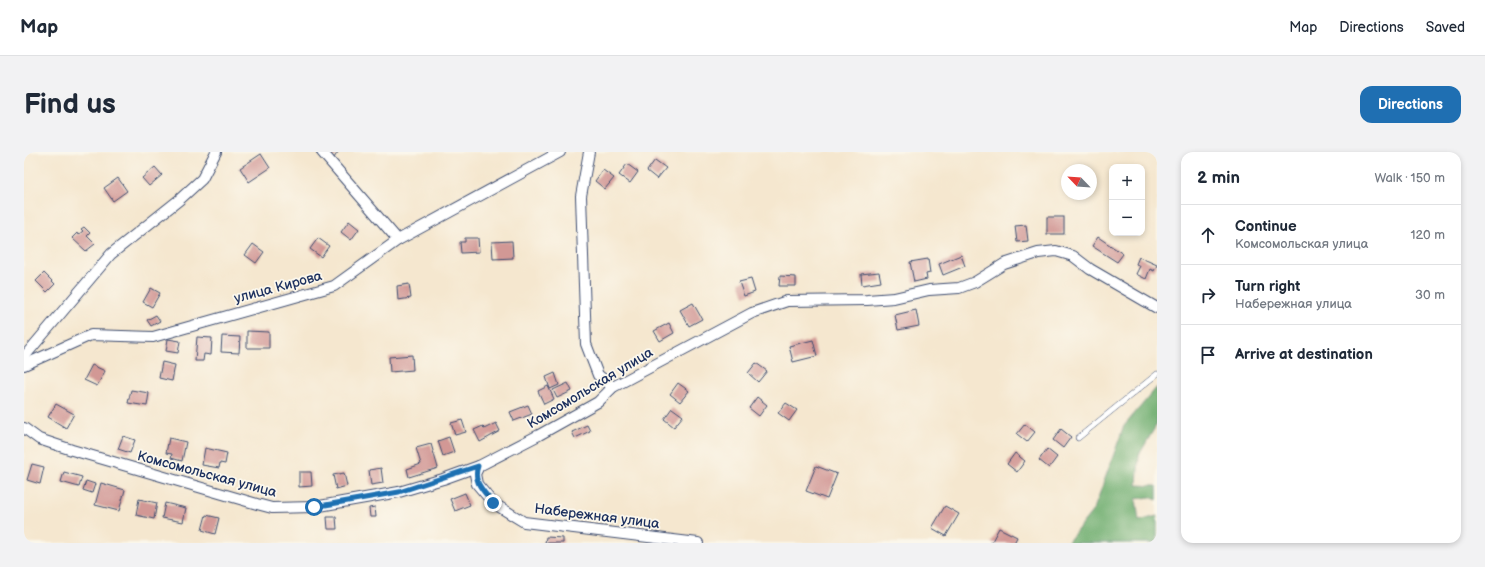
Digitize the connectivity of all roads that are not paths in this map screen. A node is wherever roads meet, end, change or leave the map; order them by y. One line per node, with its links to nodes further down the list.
1 (216, 152): 7 (street)
2 (322, 152): 5 (street)
3 (560, 152): 5 (street, улица Кирова)
4 (589, 152): 10 (street)
5 (398, 240): 8 (street, улица Кирова)
6 (1157, 308): 10 (street, Комсомольская улица)
7 (24, 357)
8 (24, 364)
9 (1157, 374): 12 (lane)
10 (614, 386): 13 (street, Комсомольская улица)
11 (24, 428): 13 (street, Комсомольская улица)
12 (1078, 438)
13 (478, 466): 14 (street, Набережная улица)
14 (698, 543)

